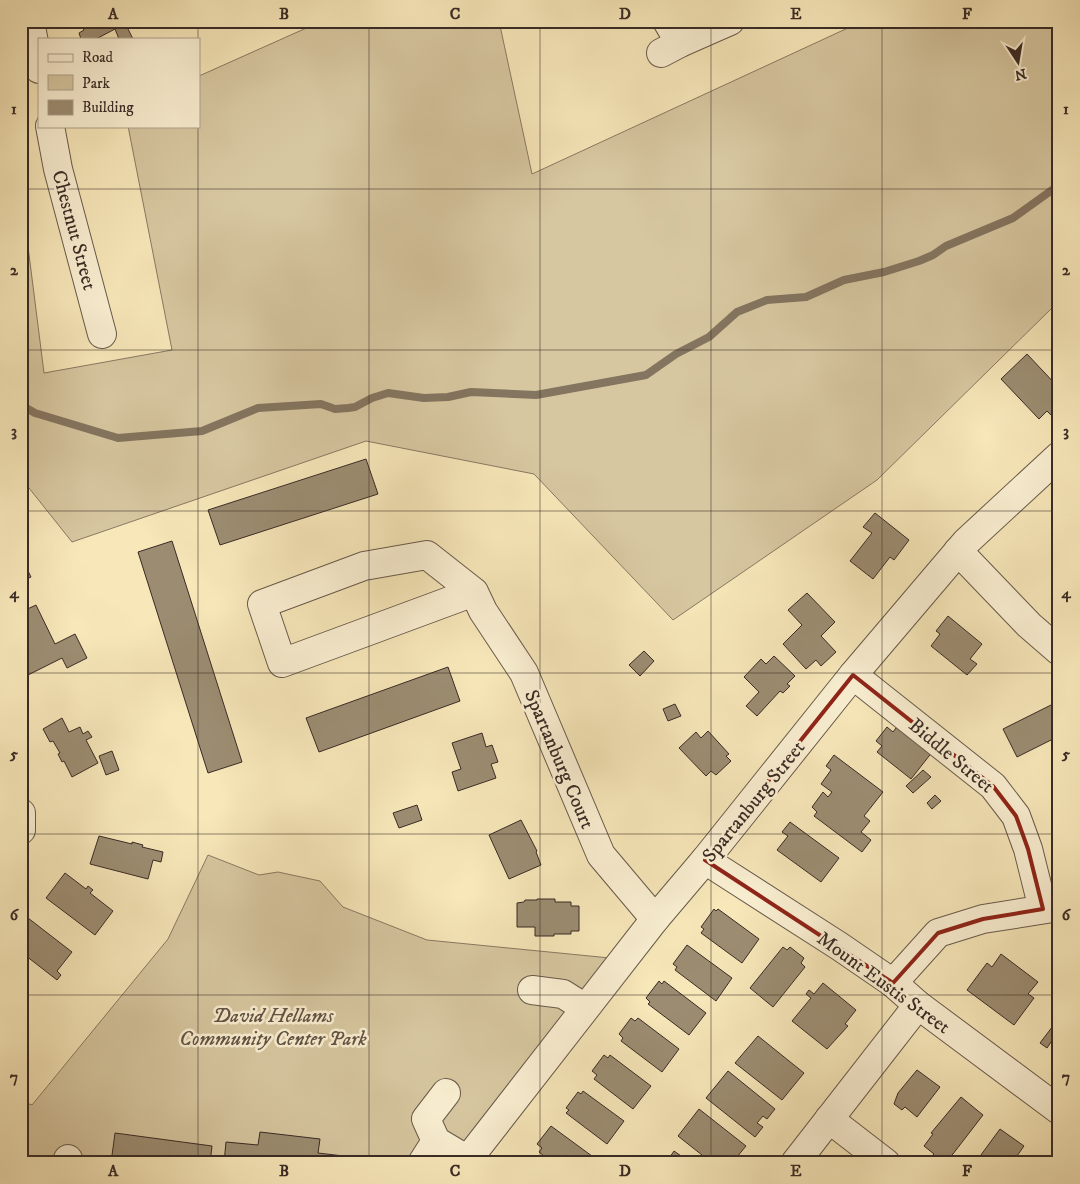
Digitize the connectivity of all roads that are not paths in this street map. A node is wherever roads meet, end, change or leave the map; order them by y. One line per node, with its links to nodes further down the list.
1 (30, 21): 4 (street)
2 (730, 21): 3 (street)
3 (669, 39)
4 (38, 64)
5 (50, 128): 6 (street, Chestnut Street)
6 (102, 334)
7 (1059, 456): 8 (street, Spartanburg Street)
8 (958, 551): 10 (street); 11 (street, Spartanburg Street)
9 (474, 592): 9 (street); 16 (street, Spartanburg Court)
10 (1059, 650)
11 (854, 675): 14 (street, Spartanburg Street); 15 (street, Biddle Street)
12 (21, 813): 13 (street)
13 (21, 830)
14 (705, 860): 16 (street, Spartanburg Street); 17 (street, Mount Eustis Street)
15 (1051, 908): 17 (street)
16 (655, 919): 20 (street, Spartanburg Street)
17 (894, 984): 19 (street, Mount Eustis Street)
18 (532, 990): 20 (street)
19 (918, 1005): 22 (street, Mount Eustis Street); 23 (street)
20 (585, 1008): 25 (street, Spartanburg Street)
21 (446, 1093): 24 (street)
22 (1059, 1110)
23 (829, 1119): 26 (street); 27 (street)
24 (429, 1152): 25 (street)
25 (466, 1161)
26 (795, 1163)
27 (886, 1163)

